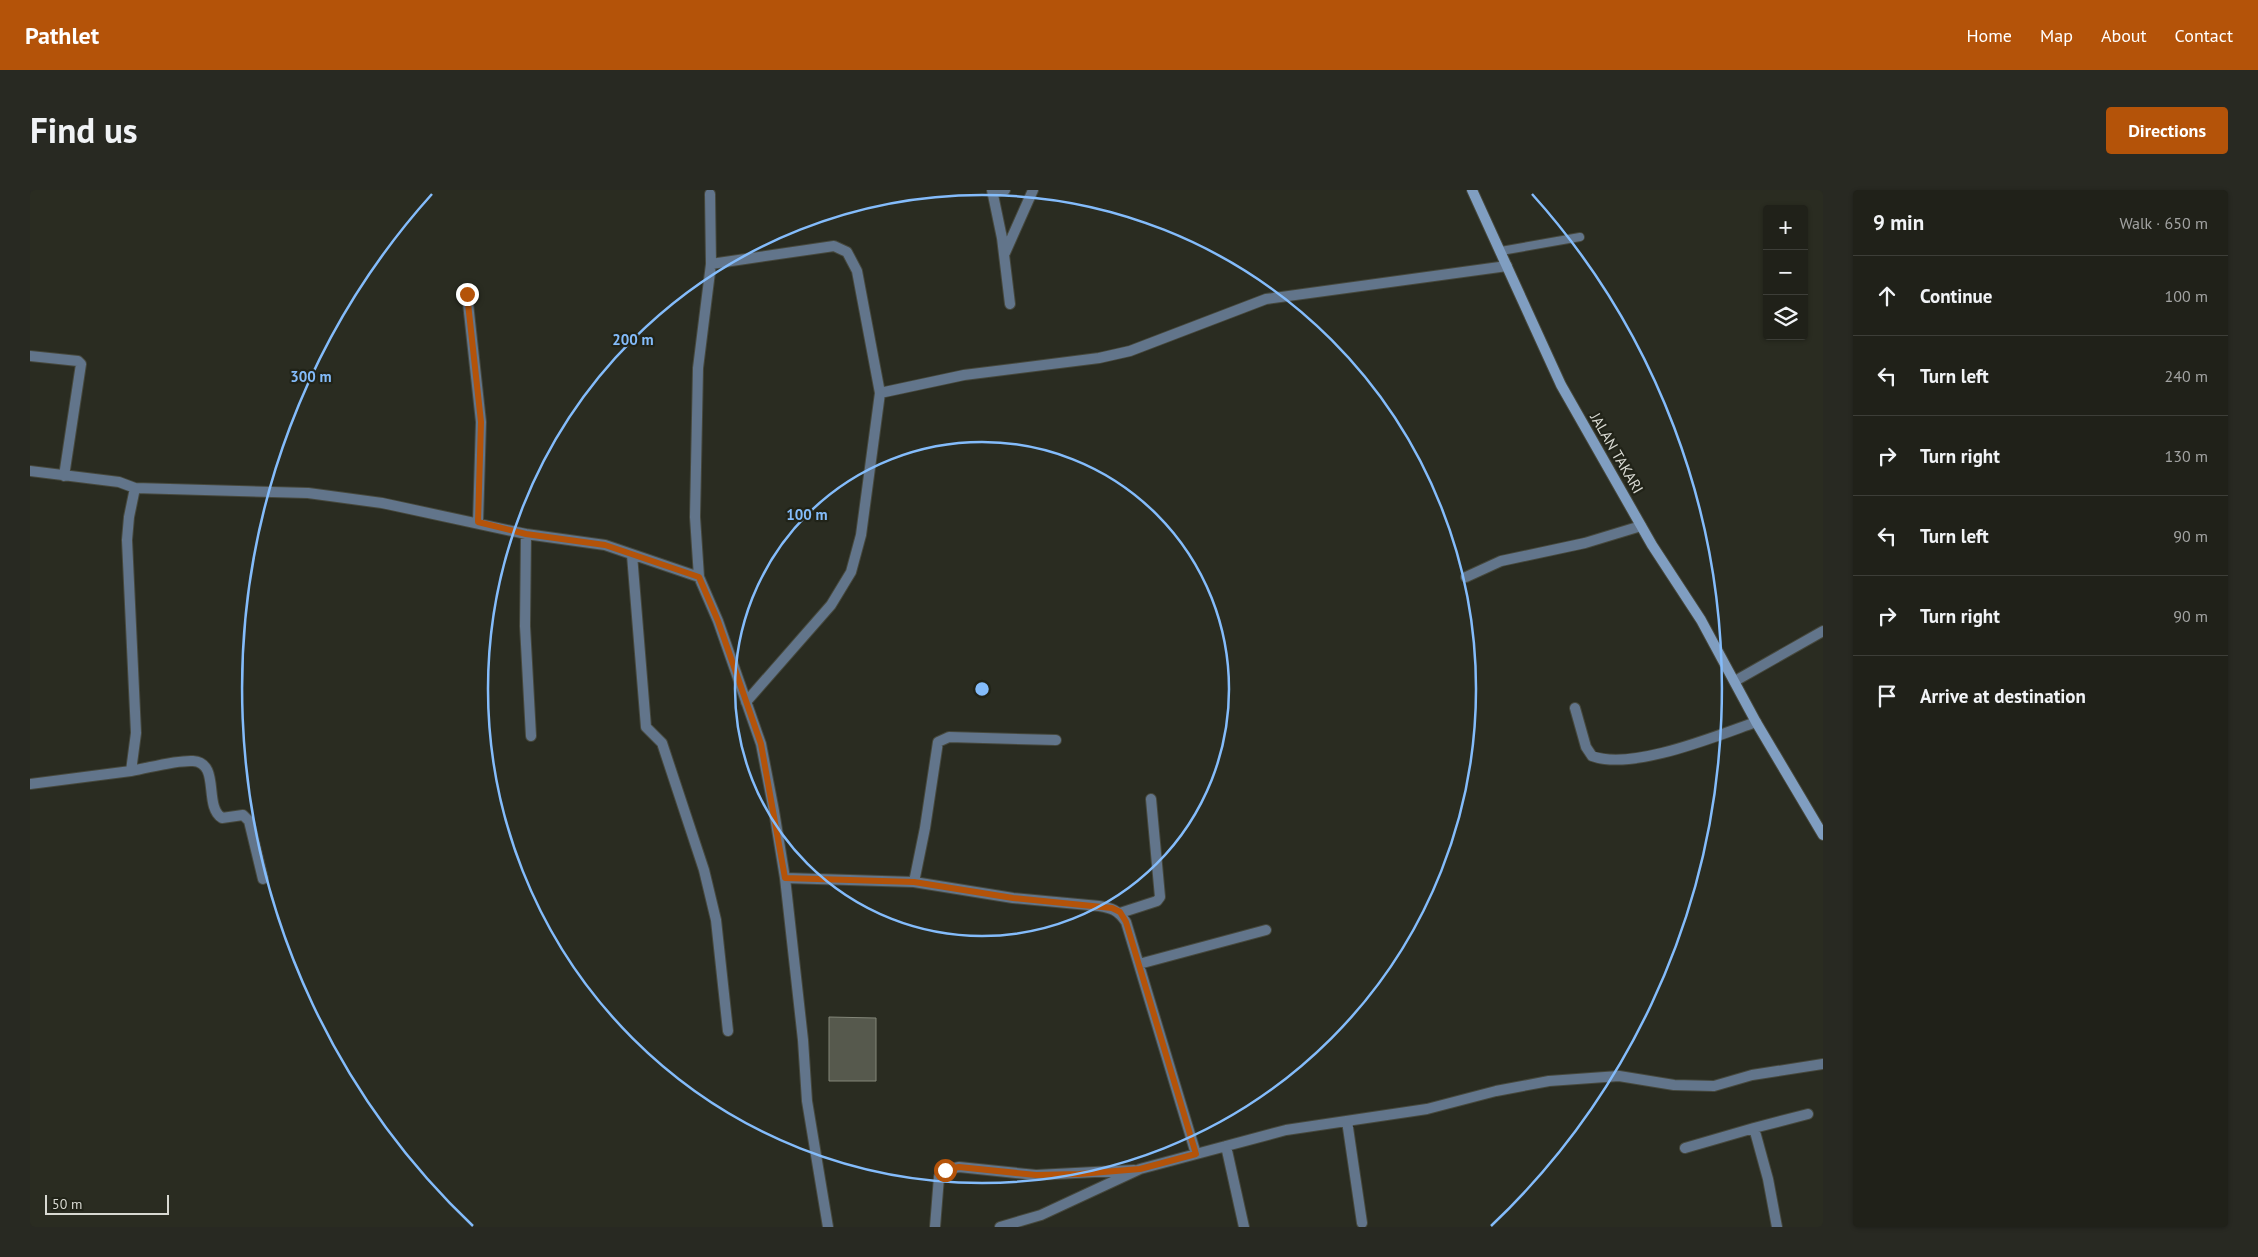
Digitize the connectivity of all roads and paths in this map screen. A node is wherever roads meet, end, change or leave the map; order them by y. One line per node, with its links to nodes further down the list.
1 (1005, 190): 4 (street)
2 (1033, 190): 8 (street)
3 (1472, 190): 7 (street, JALAN TAKARI)
4 (992, 191): 8 (street)
5 (710, 194): 9 (street)
6 (1580, 237): 7 (lane)
7 (1501, 251): 10 (street, JALAN TAKARI)
8 (1005, 254): 12 (street)
9 (711, 264): 14 (street); 22 (street)
10 (1507, 266): 14 (street); 19 (street, JALAN TAKARI)
11 (467, 294): 18 (street)
12 (1010, 304)
13 (30, 356): 16 (street)
14 (880, 392): 26 (street)
15 (30, 471): 16 (street)
16 (64, 476): 17 (street)
17 (135, 488): 18 (street); 31 (street)
18 (478, 522): 20 (street)
19 (1641, 526): 23 (street); 25 (street, JALAN TAKARI)
20 (526, 534): 21 (street); 29 (street)
21 (632, 555): 22 (street); 41 (street)
22 (699, 577): 26 (street)
23 (1466, 577)
24 (1823, 631): 25 (street)
25 (1735, 681): 28 (street, JALAN TAKARI)
26 (746, 702): 35 (street)
27 (1575, 708): 28 (street)
28 (1756, 722): 34 (street, JALAN TAKARI)
29 (530, 736)
30 (1056, 740): 37 (street)
31 (131, 771): 32 (street); 36 (street)
32 (30, 784)
33 (1151, 799): 38 (street)
34 (1823, 835)
35 (785, 878): 37 (street); 51 (street)
36 (263, 879)
37 (914, 882): 38 (street)
38 (1120, 912): 40 (street)
39 (1266, 930): 40 (street)
40 (1139, 964): 48 (street)
41 (728, 1031)
42 (1823, 1064): 44 (street)
43 (1808, 1114): 45 (street)
44 (1347, 1121): 46 (street); 50 (street)
45 (1754, 1128): 47 (street); 55 (street)
46 (1226, 1146): 48 (street); 54 (street)
47 (1685, 1148)
48 (1196, 1154): 49 (street)
49 (1140, 1169): 52 (street); 53 (street)
50 (1362, 1223)
51 (828, 1227)
52 (935, 1227)
53 (1000, 1227)
54 (1244, 1227)
55 (1777, 1227)

